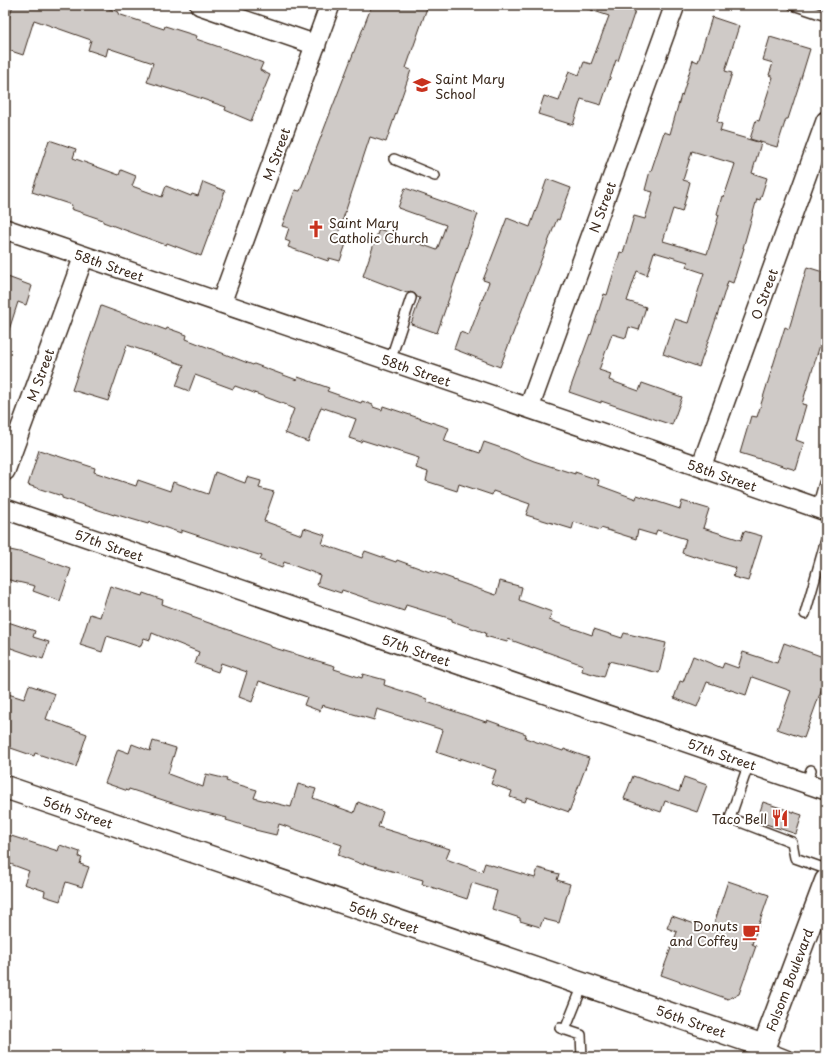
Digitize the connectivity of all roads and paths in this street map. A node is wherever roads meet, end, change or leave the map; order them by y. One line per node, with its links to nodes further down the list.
1 (200, 5): 6 (street)
2 (330, 5): 6 (street, M Street)
3 (675, 5): 15 (street, N Street)
4 (793, 5): 5 (lane)
5 (826, 16)
6 (316, 45): 13 (street, M Street)
7 (826, 121): 16 (street, O Street)
8 (394, 159): 9 (lane)
9 (435, 176)
10 (5, 229): 11 (street, 58th Street)
11 (84, 256): 13 (street, 58th Street); 17 (street, M Street)
12 (411, 298): 14 (lane)
13 (222, 303): 14 (street, 58th Street)
14 (390, 361): 15 (street, 58th Street)
15 (529, 408): 16 (street, 58th Street)
16 (702, 467): 20 (street, 58th Street)
17 (5, 471)
18 (824, 482): 20 (lane)
19 (5, 509): 23 (street, 57th Street)
20 (821, 510)
21 (826, 540): 22 (lane)
22 (805, 614)
23 (749, 763): 25 (street, 57th Street); 26 (lane)
24 (5, 787): 28 (street, 56th Street)
25 (826, 790)
26 (826, 869)
27 (826, 881): 29 (street, Folsom Boulevard)
28 (584, 985): 29 (street, 56th Street); 30 (lane)
29 (762, 1052): 31 (lane)
30 (582, 1057)
31 (792, 1057)

